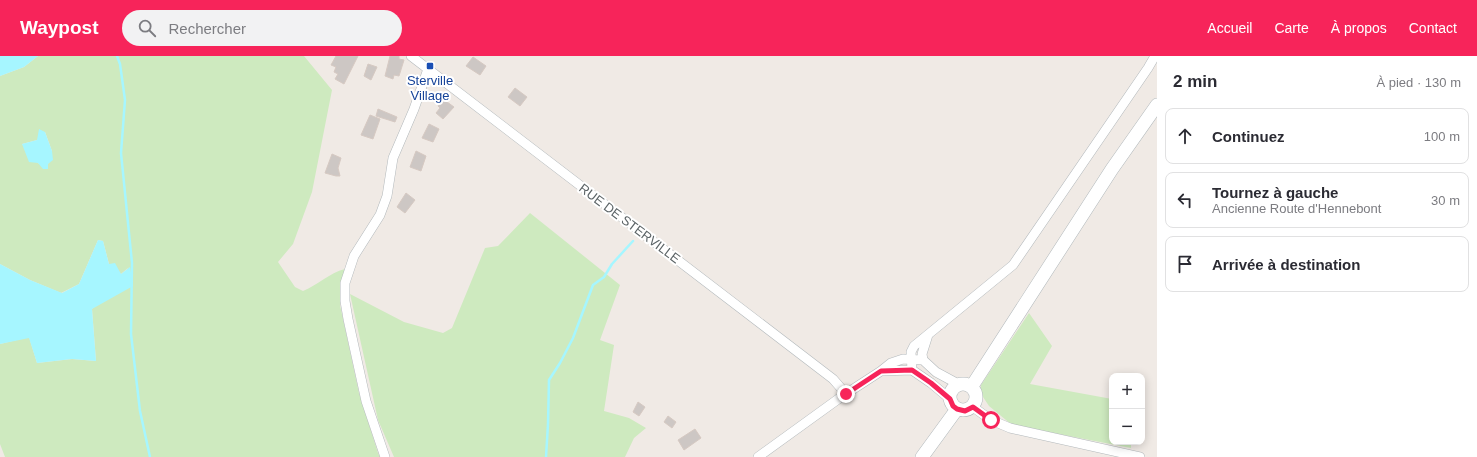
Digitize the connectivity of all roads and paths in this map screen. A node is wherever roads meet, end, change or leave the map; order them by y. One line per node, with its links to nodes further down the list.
1 (411, 56): 3 (street, RUE DE STERVILLE)
2 (1155, 56): 5 (street)
3 (428, 69): 11 (street, RUE DE STERVILLE); 14 (street)
4 (1157, 105): 10 (main road)
5 (928, 335): 6 (street); 7 (street)
6 (911, 359): 7 (street); 8 (street); 9 (street)
7 (923, 360): 10 (street)
8 (912, 370): 9 (street); 12 (street)
9 (881, 371): 11 (street)
10 (966, 386): 12 (main road); 13 (main road)
11 (846, 394): 15 (street)
12 (953, 404): 13 (main road); 16 (main road)
13 (973, 407): 17 (street)
14 (385, 457)
15 (758, 457)
16 (922, 457)
17 (1140, 457)

